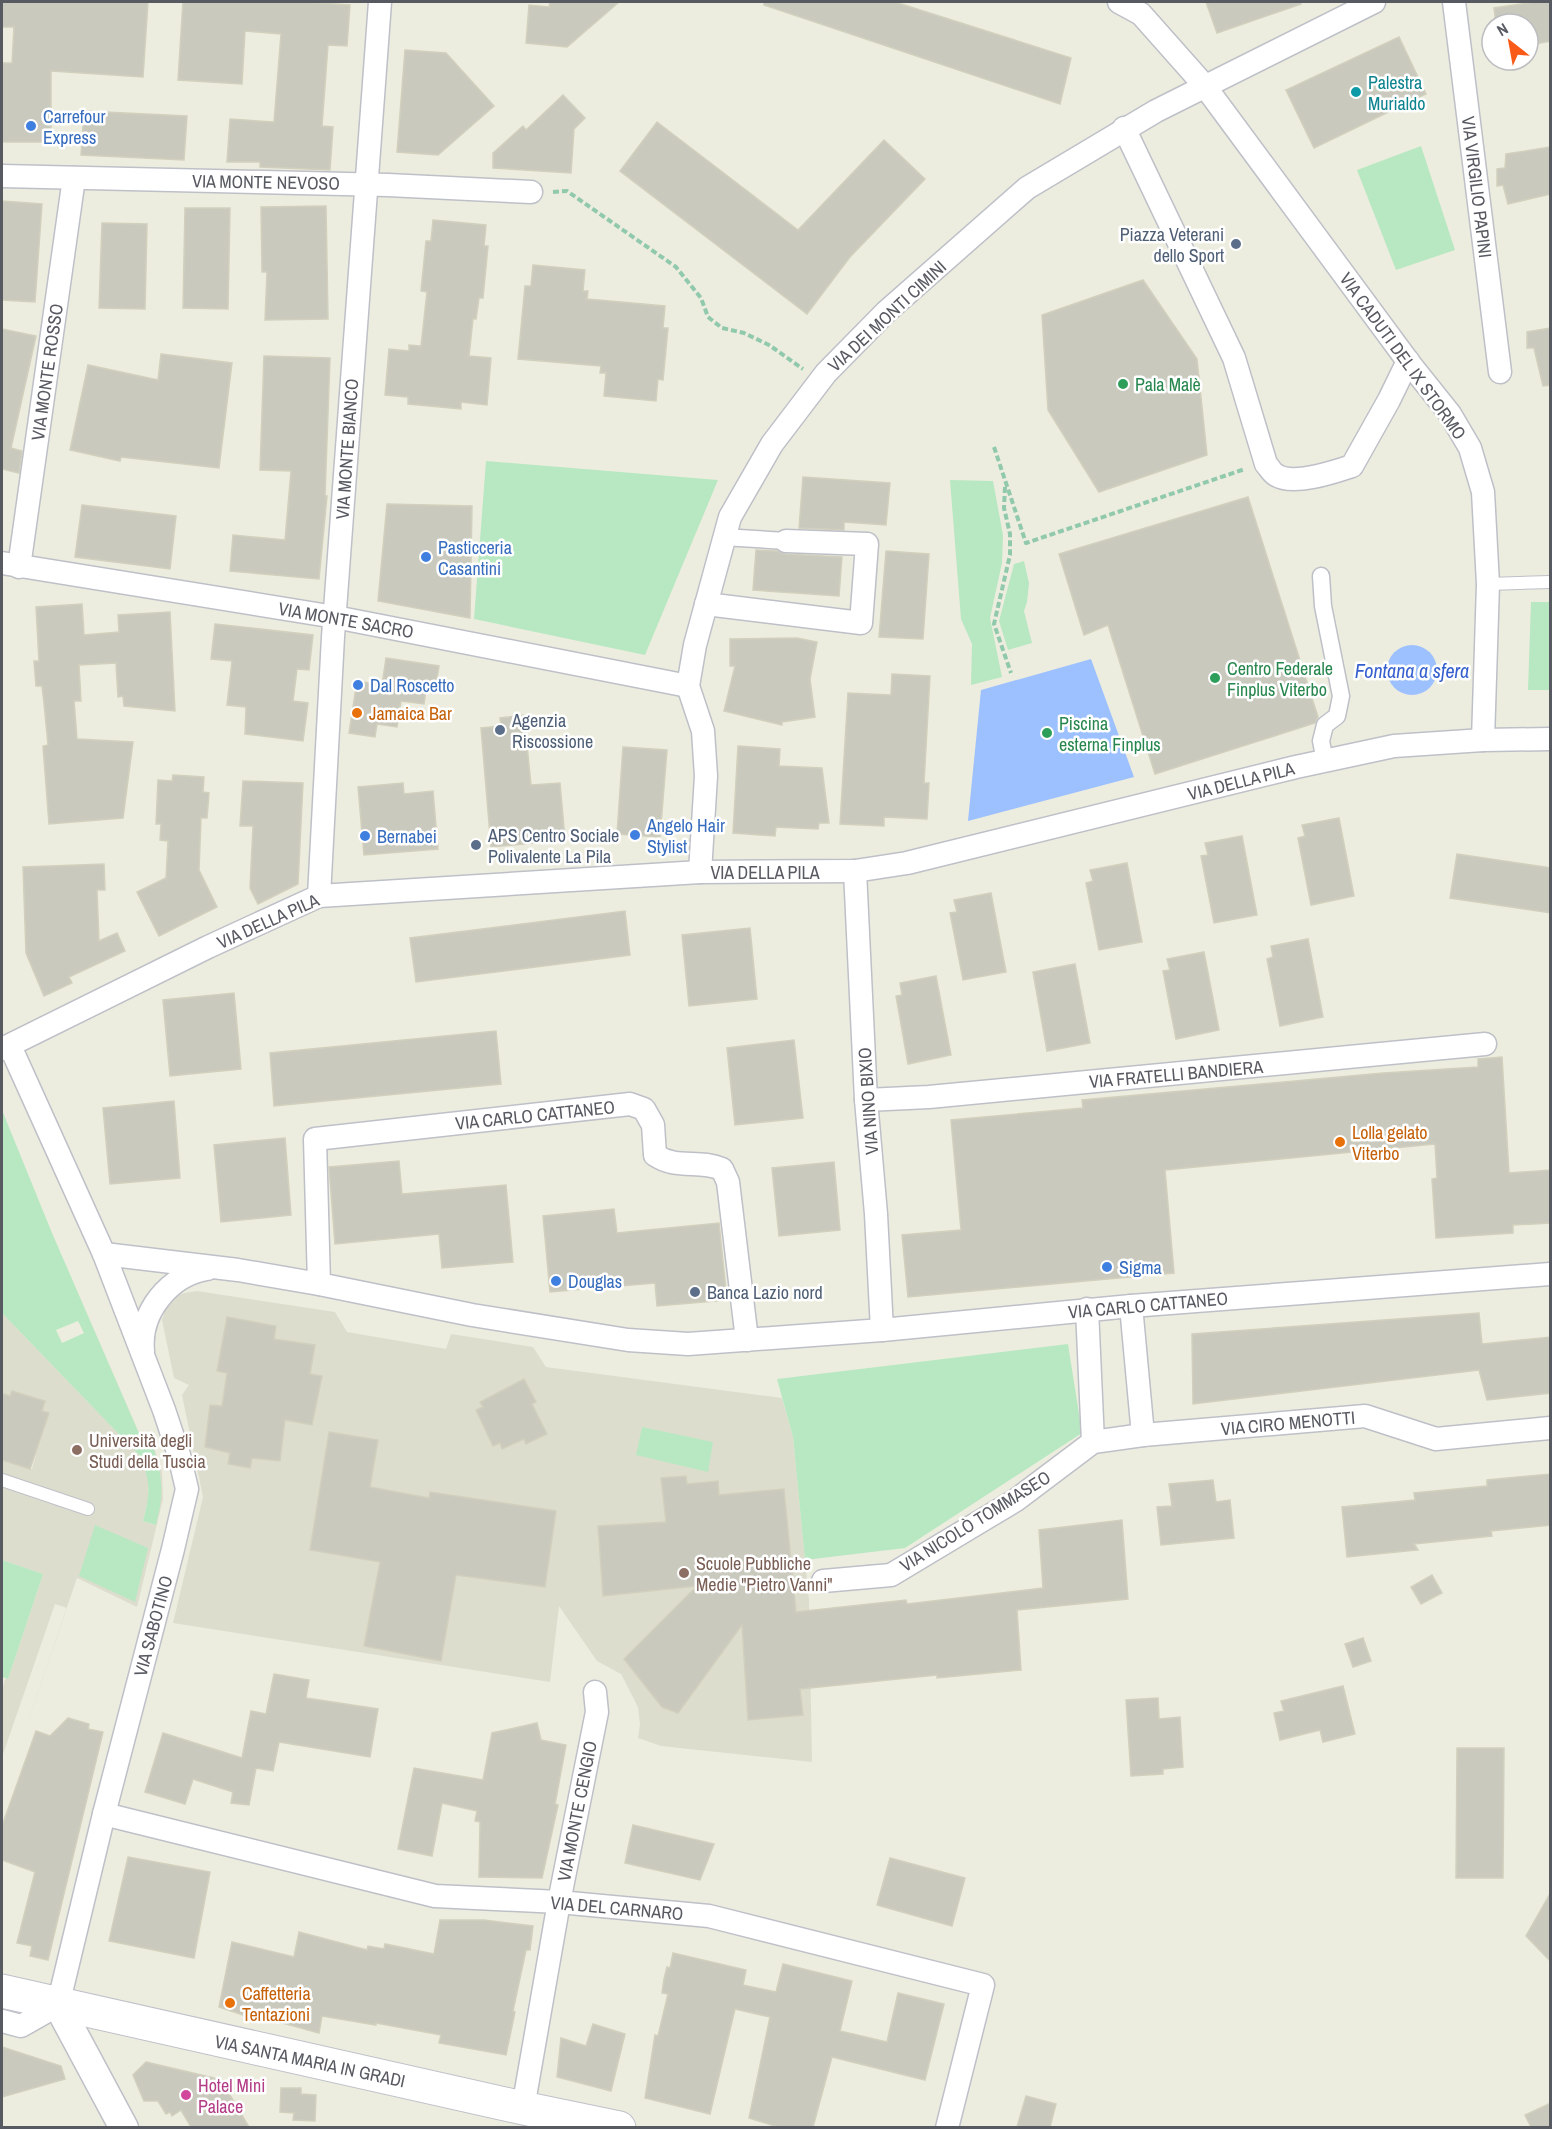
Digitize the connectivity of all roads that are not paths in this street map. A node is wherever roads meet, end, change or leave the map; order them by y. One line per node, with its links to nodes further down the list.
1 (380, 2): 9 (street, VIA MONTE BIANCO)
2 (1119, 2): 5 (street, VIA CADUTI DEL IX STORMO)
3 (1374, 2): 5 (street, VIA DEI MONTI CIMINI)
4 (1454, 2): 12 (street, VIA VIRGILIO PAPINI)
5 (1204, 85): 6 (street, VIA DEI MONTI CIMINI); 11 (street, VIA CADUTI DEL IX STORMO)
6 (1124, 128): 11 (street); 13 (street, VIA DEI MONTI CIMINI)
7 (2, 176): 8 (street, VIA MONTE NEVOSO)
8 (74, 178): 9 (street, VIA MONTE NEVOSO); 15 (street, VIA MONTE ROSSO)
9 (366, 185): 10 (street, VIA MONTE NEVOSO); 20 (street, VIA MONTE BIANCO)
10 (531, 192)
11 (1408, 361): 18 (street, VIA CADUTI DEL IX STORMO)
12 (1500, 372)
13 (723, 537): 14 (street); 19 (street, VIA DEI MONTI CIMINI)
14 (786, 541): 19 (street)
15 (10, 565): 20 (street, VIA MONTE SACRO)
16 (1320, 576): 24 (street)
17 (1551, 582): 18 (lane)
18 (1488, 584): 23 (street, VIA CADUTI DEL IX STORMO)
19 (706, 604): 21 (street, VIA DEI MONTI CIMINI)
20 (335, 617): 21 (street, VIA MONTE SACRO); 27 (street, VIA MONTE BIANCO)
21 (688, 686): 26 (street, VIA DEI MONTI CIMINI)
22 (1551, 739): 23 (street, VIA DELLA PILA)
23 (1483, 740): 24 (street, VIA DELLA PILA)
24 (1326, 760): 25 (street, VIA DELLA PILA)
25 (855, 871): 26 (street, VIA DELLA PILA); 30 (street, VIA NINO BIXIO)
26 (700, 872): 27 (street, VIA DELLA PILA)
27 (319, 896): 29 (street, VIA DELLA PILA)
28 (1485, 1044): 30 (street, VIA FRATELLI BANDIERA)
29 (6, 1048): 31 (street)
30 (866, 1100): 37 (street, VIA NINO BIXIO)
31 (104, 1254): 32 (street, VIA CARLO CATTANEO); 39 (street, VIA SABOTINO)
32 (214, 1267): 34 (street, VIA CARLO CATTANEO); 39 (street)
33 (1551, 1274): 35 (street, VIA CARLO CATTANEO)
34 (319, 1284): 38 (street, VIA CARLO CATTANEO); 38 (street, VIA CARLO CATTANEO)
35 (1131, 1306): 36 (street, VIA CARLO CATTANEO); 41 (street)
36 (1087, 1309): 37 (street, VIA CARLO CATTANEO); 42 (street)
37 (882, 1330): 38 (street, VIA CARLO CATTANEO)
38 (747, 1340)
39 (145, 1361): 47 (street, VIA SABOTINO)
40 (1551, 1428): 41 (street, VIA CIRO MENOTTI)
41 (1143, 1436): 42 (street, VIA CIRO MENOTTI)
42 (1094, 1442): 45 (street, VIA NICOLÒ TOMMASEO)
43 (2, 1480): 44 (lane)
44 (88, 1509)
45 (824, 1581)
46 (595, 1692): 48 (street, VIA MONTE CENGIO)
47 (104, 1814): 48 (street, VIA DEL CARNARO); 50 (street, VIA SABOTINO)
48 (559, 1902): 52 (street, VIA MONTE CENGIO); 55 (street, VIA DEL CARNARO)
49 (2, 1991): 50 (main road, VIA SANTA MARIA IN GRADI)
50 (58, 2005): 51 (street); 52 (main road, VIA SANTA MARIA IN GRADI); 53 (street)
51 (2, 2021)
52 (523, 2108): 54 (main road, VIA SANTA MARIA IN GRADI)
53 (123, 2127)
54 (620, 2127)
55 (947, 2127)

